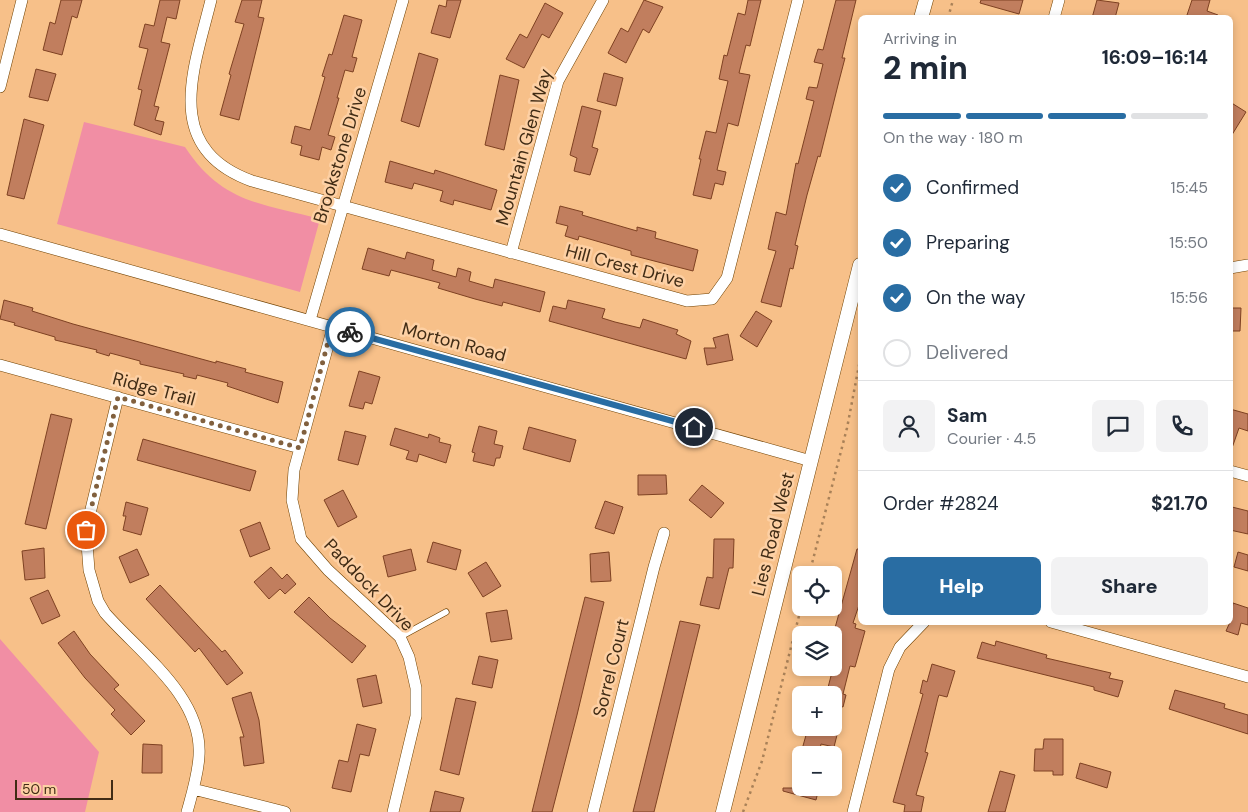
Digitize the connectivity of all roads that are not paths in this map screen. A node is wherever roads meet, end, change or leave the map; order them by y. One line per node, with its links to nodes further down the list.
1 (22, 0): 10 (street)
2 (211, 0): 11 (street, Hill Crest Drive)
3 (403, 0): 11 (street, Brookstone Drive)
4 (603, 0): 13 (street, Mountain Glen Way)
5 (798, 0): 13 (street, Hill Crest Drive)
6 (926, 0): 8 (street)
7 (1059, 0): 9 (street)
8 (922, 15)
9 (1055, 15)
10 (0, 87)
11 (343, 206): 13 (street, Hill Crest Drive); 17 (street, Brookstone Drive)
12 (0, 234): 17 (street, Morton Road)
13 (511, 253)
14 (1248, 265): 15 (street)
15 (1233, 268)
16 (858, 284): 22 (street, Lies Road West)
17 (310, 320): 18 (street, Morton Road)
18 (332, 327): 21 (street, Paddock Drive); 22 (street, Morton Road)
19 (0, 365): 20 (street, Ridge Trail)
20 (118, 397): 21 (street, Ridge Trail); 31 (street)
21 (300, 448): 29 (street, Paddock Drive)
22 (811, 460): 36 (street, Lies Road West)
23 (1233, 472): 24 (street)
24 (1248, 476)
25 (664, 533): 35 (street, Sorrel Court)
26 (446, 612): 29 (lane)
27 (921, 625): 37 (street)
28 (1063, 625): 30 (street)
29 (400, 638): 34 (street, Paddock Drive)
30 (1248, 676)
31 (193, 789): 32 (street); 33 (street)
32 (187, 812)
33 (285, 812)
34 (393, 812)
35 (593, 812)
36 (723, 812)
37 (853, 812)

